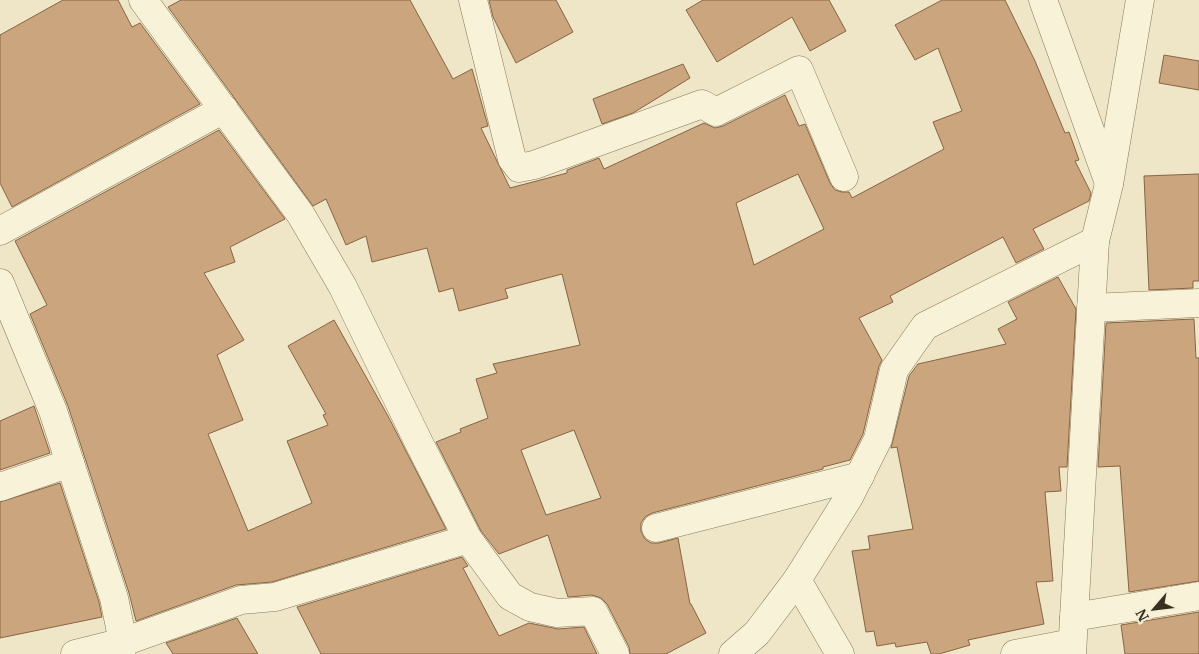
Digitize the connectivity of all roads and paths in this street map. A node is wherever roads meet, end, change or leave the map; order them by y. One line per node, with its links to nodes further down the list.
1 (473, 0): 6 (street)
2 (1044, 0): 7 (street)
3 (1140, 0): 7 (street)
4 (148, 2): 5 (street)
5 (224, 109): 8 (street); 17 (street)
6 (844, 177)
7 (1109, 184): 9 (street)
8 (0, 232)
9 (1095, 241): 12 (street); 14 (street)
10 (0, 283): 13 (street)
11 (1199, 303): 12 (street)
12 (1091, 308): 20 (street)
13 (70, 463): 15 (street); 21 (street)
14 (860, 476): 16 (street); 18 (street)
15 (0, 488)
16 (656, 528)
17 (468, 539): 21 (street); 23 (street)
18 (797, 580): 24 (street); 25 (street)
19 (1199, 596): 20 (street)
20 (1073, 638): 26 (street)
21 (122, 648): 22 (street)
22 (75, 654)
23 (615, 654)
24 (733, 654)
25 (840, 654)
26 (1015, 654)

